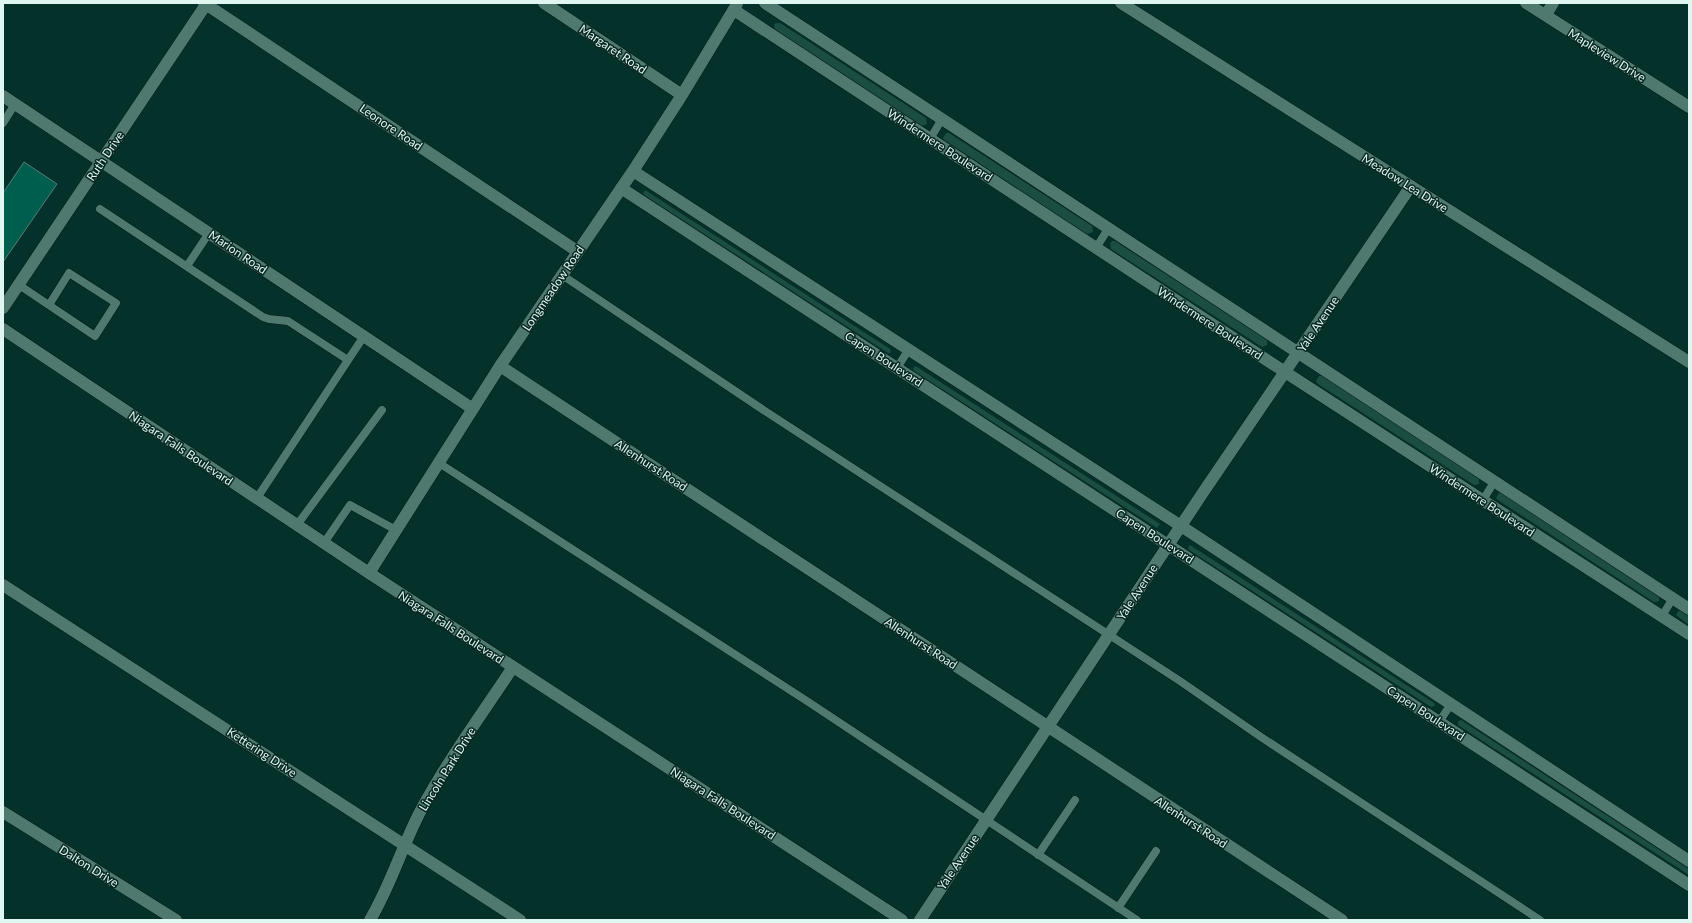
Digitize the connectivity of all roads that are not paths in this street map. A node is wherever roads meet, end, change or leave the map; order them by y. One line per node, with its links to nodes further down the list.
1 (206, 3): 16 (street, Ruth Drive); 24 (street, Leonore Road)
2 (544, 3): 9 (street, Margaret Road)
3 (766, 3): 13 (street, Windermere Boulevard)
4 (1121, 3): 18 (street, Meadow Lea Drive)
5 (1526, 3): 8 (street, Mapleview Drive)
6 (1553, 3): 8 (street)
7 (736, 6): 9 (street, Longmeadow Road); 15 (street, Windermere Boulevard)
8 (1546, 15): 12 (street, Mapleview Drive)
9 (682, 95): 17 (street, Longmeadow Road)
10 (3, 96): 11 (street, Marion Road)
11 (15, 104): 14 (lane); 16 (street, Marion Road)
12 (1689, 107)
13 (942, 119): 15 (lane); 21 (street, Windermere Boulevard)
14 (3, 124)
15 (930, 139): 23 (street, Windermere Boulevard)
16 (101, 161): 22 (street, Marion Road); 27 (street, Ruth Drive)
17 (633, 171): 19 (street, Longmeadow Road); 32 (street, Capen Boulevard)
18 (1410, 186): 33 (street, Yale Avenue); 35 (street, Meadow Lea Drive)
19 (621, 188): 24 (street, Longmeadow Road); 37 (street, Capen Boulevard)
20 (100, 209): 25 (lane)
21 (1108, 228): 23 (lane); 33 (street, Windermere Boulevard)
22 (209, 233): 25 (lane); 31 (street, Marion Road)
23 (1096, 248): 38 (street, Windermere Boulevard)
24 (578, 252): 26 (street, Longmeadow Road)
25 (187, 266): 34 (lane)
26 (562, 275): 36 (street, Longmeadow Road); 56 (lane)
27 (19, 285): 28 (lane); 29 (street, Ruth Drive)
28 (48, 305): 28 (lane)
29 (3, 308)
30 (3, 329): 43 (street, Niagara Falls Boulevard)
31 (364, 336): 34 (lane); 39 (street, Marion Road)
32 (909, 350): 37 (lane); 46 (street, Capen Boulevard)
33 (1298, 353): 38 (street, Yale Avenue); 42 (street, Windermere Boulevard)
34 (348, 360): 43 (lane)
35 (1689, 362)
36 (500, 366): 39 (street, Longmeadow Road); 60 (street, Allenhurst Road)
37 (897, 368): 49 (street, Capen Boulevard)
38 (1285, 372): 44 (street, Windermere Boulevard); 46 (street, Yale Avenue)
39 (473, 409): 41 (street, Longmeadow Road)
40 (382, 410): 45 (lane)
41 (439, 463): 47 (street, Longmeadow Road); 63 (lane)
42 (1494, 482): 44 (lane); 52 (street, Windermere Boulevard)
43 (257, 498): 45 (street, Niagara Falls Boulevard)
44 (1483, 500): 54 (street, Windermere Boulevard)
45 (297, 525): 48 (street, Niagara Falls Boulevard)
46 (1181, 526): 49 (street, Yale Avenue); 58 (street, Capen Boulevard)
47 (396, 530): 48 (lane); 50 (street, Longmeadow Road)
48 (324, 543): 50 (street, Niagara Falls Boulevard)
49 (1168, 545): 56 (street, Yale Avenue); 59 (street, Capen Boulevard)
50 (369, 573): 57 (street, Niagara Falls Boulevard)
51 (3, 585): 64 (street, Kettering Drive)
52 (1673, 598): 53 (street, Windermere Boulevard); 54 (lane)
53 (1689, 609)
54 (1662, 616): 55 (street, Windermere Boulevard)
55 (1689, 634)
56 (1109, 636): 60 (street, Yale Avenue); 77 (lane)
57 (513, 667): 64 (street, Lincoln Park Drive); 73 (street, Niagara Falls Boulevard)
58 (1451, 704): 59 (lane); 67 (street, Capen Boulevard)
59 (1439, 722): 68 (street, Capen Boulevard)
60 (1049, 727): 63 (street, Yale Avenue); 76 (street, Allenhurst Road)
61 (1075, 800): 66 (lane)
62 (3, 812): 70 (street, Dalton Drive)
63 (986, 821): 66 (lane); 74 (street, Yale Avenue)
64 (405, 845): 71 (street, Lincoln Park Drive); 72 (street, Kettering Drive)
65 (1156, 851): 69 (lane)
66 (1038, 855): 69 (lane)
67 (1689, 861)
68 (1689, 885)
69 (1118, 908): 75 (lane)
70 (176, 920)
71 (370, 920)
72 (520, 920)
73 (902, 920)
74 (920, 920)
75 (1137, 920)
76 (1342, 920)
77 (1540, 920)

